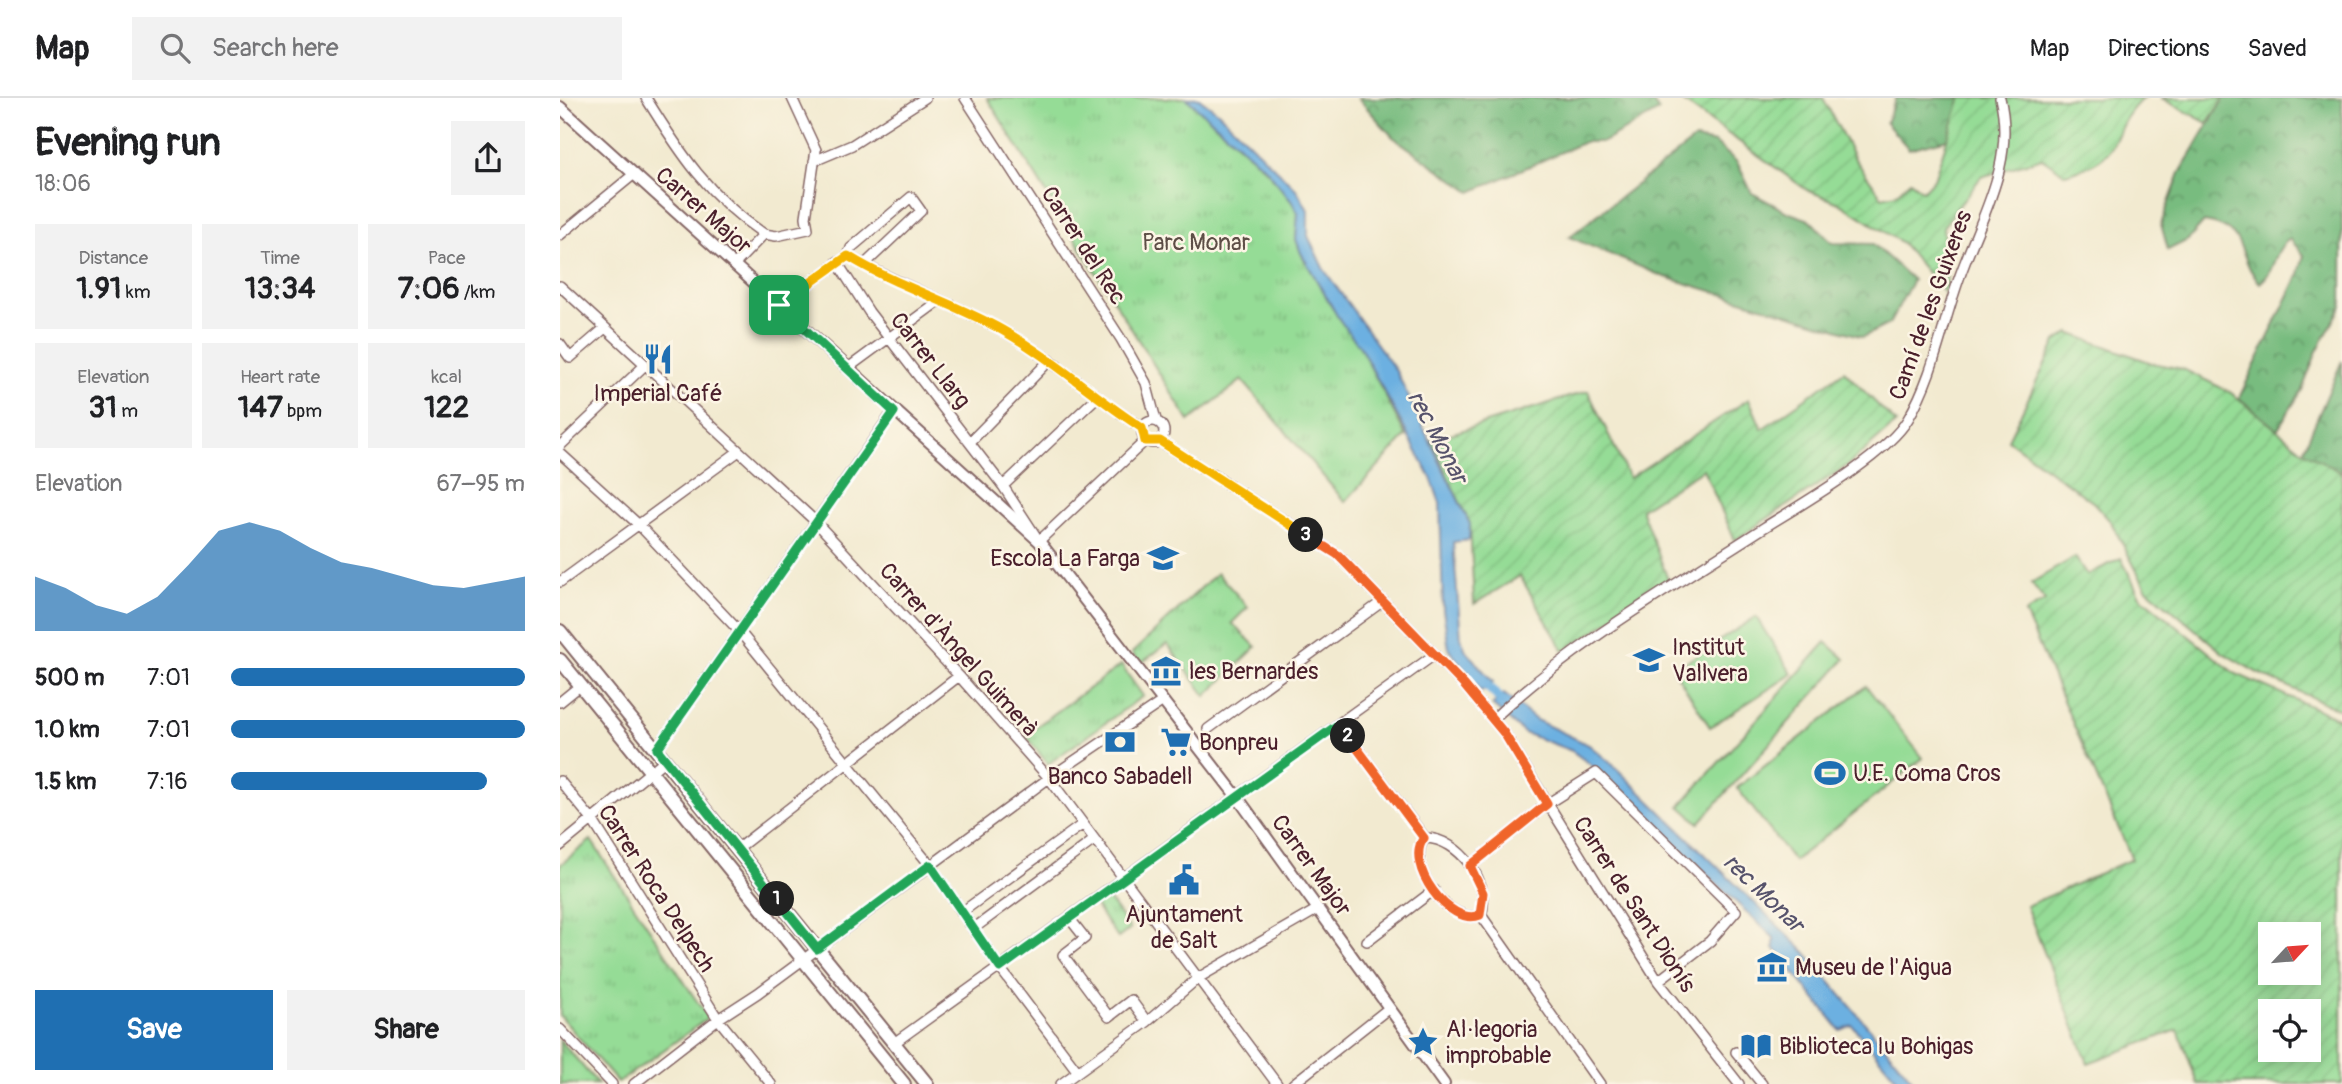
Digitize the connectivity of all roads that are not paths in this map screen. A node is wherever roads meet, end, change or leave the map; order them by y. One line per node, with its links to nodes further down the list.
1 (646, 98): 9 (street)
2 (792, 98): 7 (street)
3 (925, 98): 7 (street)
4 (965, 98): 26 (street, Carrer del Rec)
5 (2000, 98): 48 (street, Camí de les Guixeres)
6 (562, 112): 8 (street, Carrer Major)
7 (814, 161): 9 (street)
8 (633, 175): 10 (street); 13 (street, Carrer Major)
9 (764, 234): 13 (street)
10 (560, 235)
11 (848, 256): 12 (street); 14 (street); 14 (street)
12 (837, 262): 17 (street); 19 (street, Carrer Llarg)
13 (735, 264): 17 (street, Carrer Major)
14 (864, 264): 16 (street)
15 (560, 286): 18 (street, Carrer d'Àngel Guimerà)
16 (939, 301): 19 (street); 21 (street)
17 (779, 305): 23 (street, Carrer Major)
18 (605, 328): 20 (street); 22 (street, Carrer d'Àngel Guimerà)
19 (890, 337): 23 (street); 30 (street, Carrer Llarg)
20 (560, 344)
21 (1049, 360): 24 (street); 30 (street)
22 (645, 365): 31 (street); 32 (street, Carrer d'Àngel Guimerà)
23 (848, 368): 25 (street, Carrer Major)
24 (1097, 398): 27 (street); 34 (street)
25 (894, 412): 35 (street); 37 (street, Carrer Major)
26 (1156, 420): 27 (street); 29 (street)
27 (1142, 428): 28 (street)
28 (1145, 441): 29 (street); 37 (street)
29 (1160, 441): 39 (street, Carrer de Sant Dionís)
30 (971, 444): 34 (street, Carrer Major)
31 (560, 446)
32 (739, 451): 35 (street, Carrer d'Àngel Guimerà); 36 (street)
33 (560, 453): 36 (street)
34 (1003, 486): 37 (street, Carrer Major)
35 (816, 521): 41 (street); 44 (street, Carrer d'Àngel Guimerà)
36 (639, 525): 38 (street); 41 (street)
37 (1039, 541): 46 (street, Carrer Major)
38 (560, 582)
39 (1383, 601): 42 (street, Carrer de Sant Dionís); 50 (street)
40 (560, 631): 51 (main road)
41 (740, 632): 51 (street); 52 (street)
42 (1434, 655): 48 (street, Carrer de Sant Dionís); 49 (street)
43 (560, 660): 45 (main road)
44 (959, 676): 52 (street); 54 (street, Carrer d'Àngel Guimerà)
45 (580, 685): 47 (street); 53 (main road)
46 (1163, 701): 54 (street); 56 (street, Carrer Major)
47 (560, 702)
48 (1495, 717): 57 (street, Carrer de Sant Dionís)
49 (1339, 724): 56 (street); 60 (street)
50 (1208, 729)
51 (661, 755): 53 (street); 63 (main road)
52 (848, 765): 63 (street); 64 (street)
53 (650, 772): 58 (street); 75 (main road)
54 (1049, 778): 59 (street, Carrer d'Àngel Guimerà); 64 (street)
55 (560, 781): 58 (street, Carrer Roca Delpech)
56 (1238, 798): 66 (street); 68 (street, Carrer Major)
57 (1547, 804): 65 (street); 78 (street, Carrer de Sant Dionís); 78 (street)
58 (593, 821): 62 (street); 80 (street, Carrer Roca Delpech)
59 (1083, 824): 61 (street, Carrer d'Àngel Guimerà); 69 (street)
60 (1424, 838): 65 (street); 67 (street)
61 (1094, 840): 66 (street, Carrer d'Àngel Guimerà); 72 (street)
62 (560, 846)
63 (737, 849): 74 (main road)
64 (930, 865): 69 (street); 74 (street)
65 (1470, 866): 70 (street)
66 (1124, 880): 71 (street); 77 (street, Carrer d'Àngel Guimerà)
67 (1434, 890): 70 (street); 73 (street)
68 (1318, 909): 77 (street); 79 (street, Carrer Major)
69 (962, 912): 72 (street)
70 (1480, 915): 95 (street)
71 (1070, 919): 76 (street); 81 (street)
72 (973, 929): 76 (street)
73 (1367, 941)
74 (817, 949): 75 (street); 83 (main road)
75 (804, 959): 80 (street); 89 (main road)
76 (1000, 968): 83 (street); 85 (street)
77 (1198, 978): 81 (street); 92 (street, Carrer d'Àngel Guimerà)
78 (1658, 981): 96 (street, Carrer de Sant Dionís)
79 (1389, 1008): 93 (street); 94 (street, Carrer Major)
80 (718, 1019): 87 (street); 88 (street, Carrer Roca Delpech)
81 (1147, 1022): 85 (street)
82 (560, 1029): 86 (street)
83 (894, 1043): 90 (main road)
84 (1736, 1052): 97 (street)
85 (1078, 1072): 91 (street)
86 (612, 1084)
87 (634, 1084)
88 (771, 1084)
89 (904, 1084)
90 (927, 1084)
91 (1061, 1084)
92 (1277, 1084)
93 (1293, 1084)
94 (1444, 1084)
95 (1600, 1084)
96 (1739, 1084)
97 (1762, 1084)

